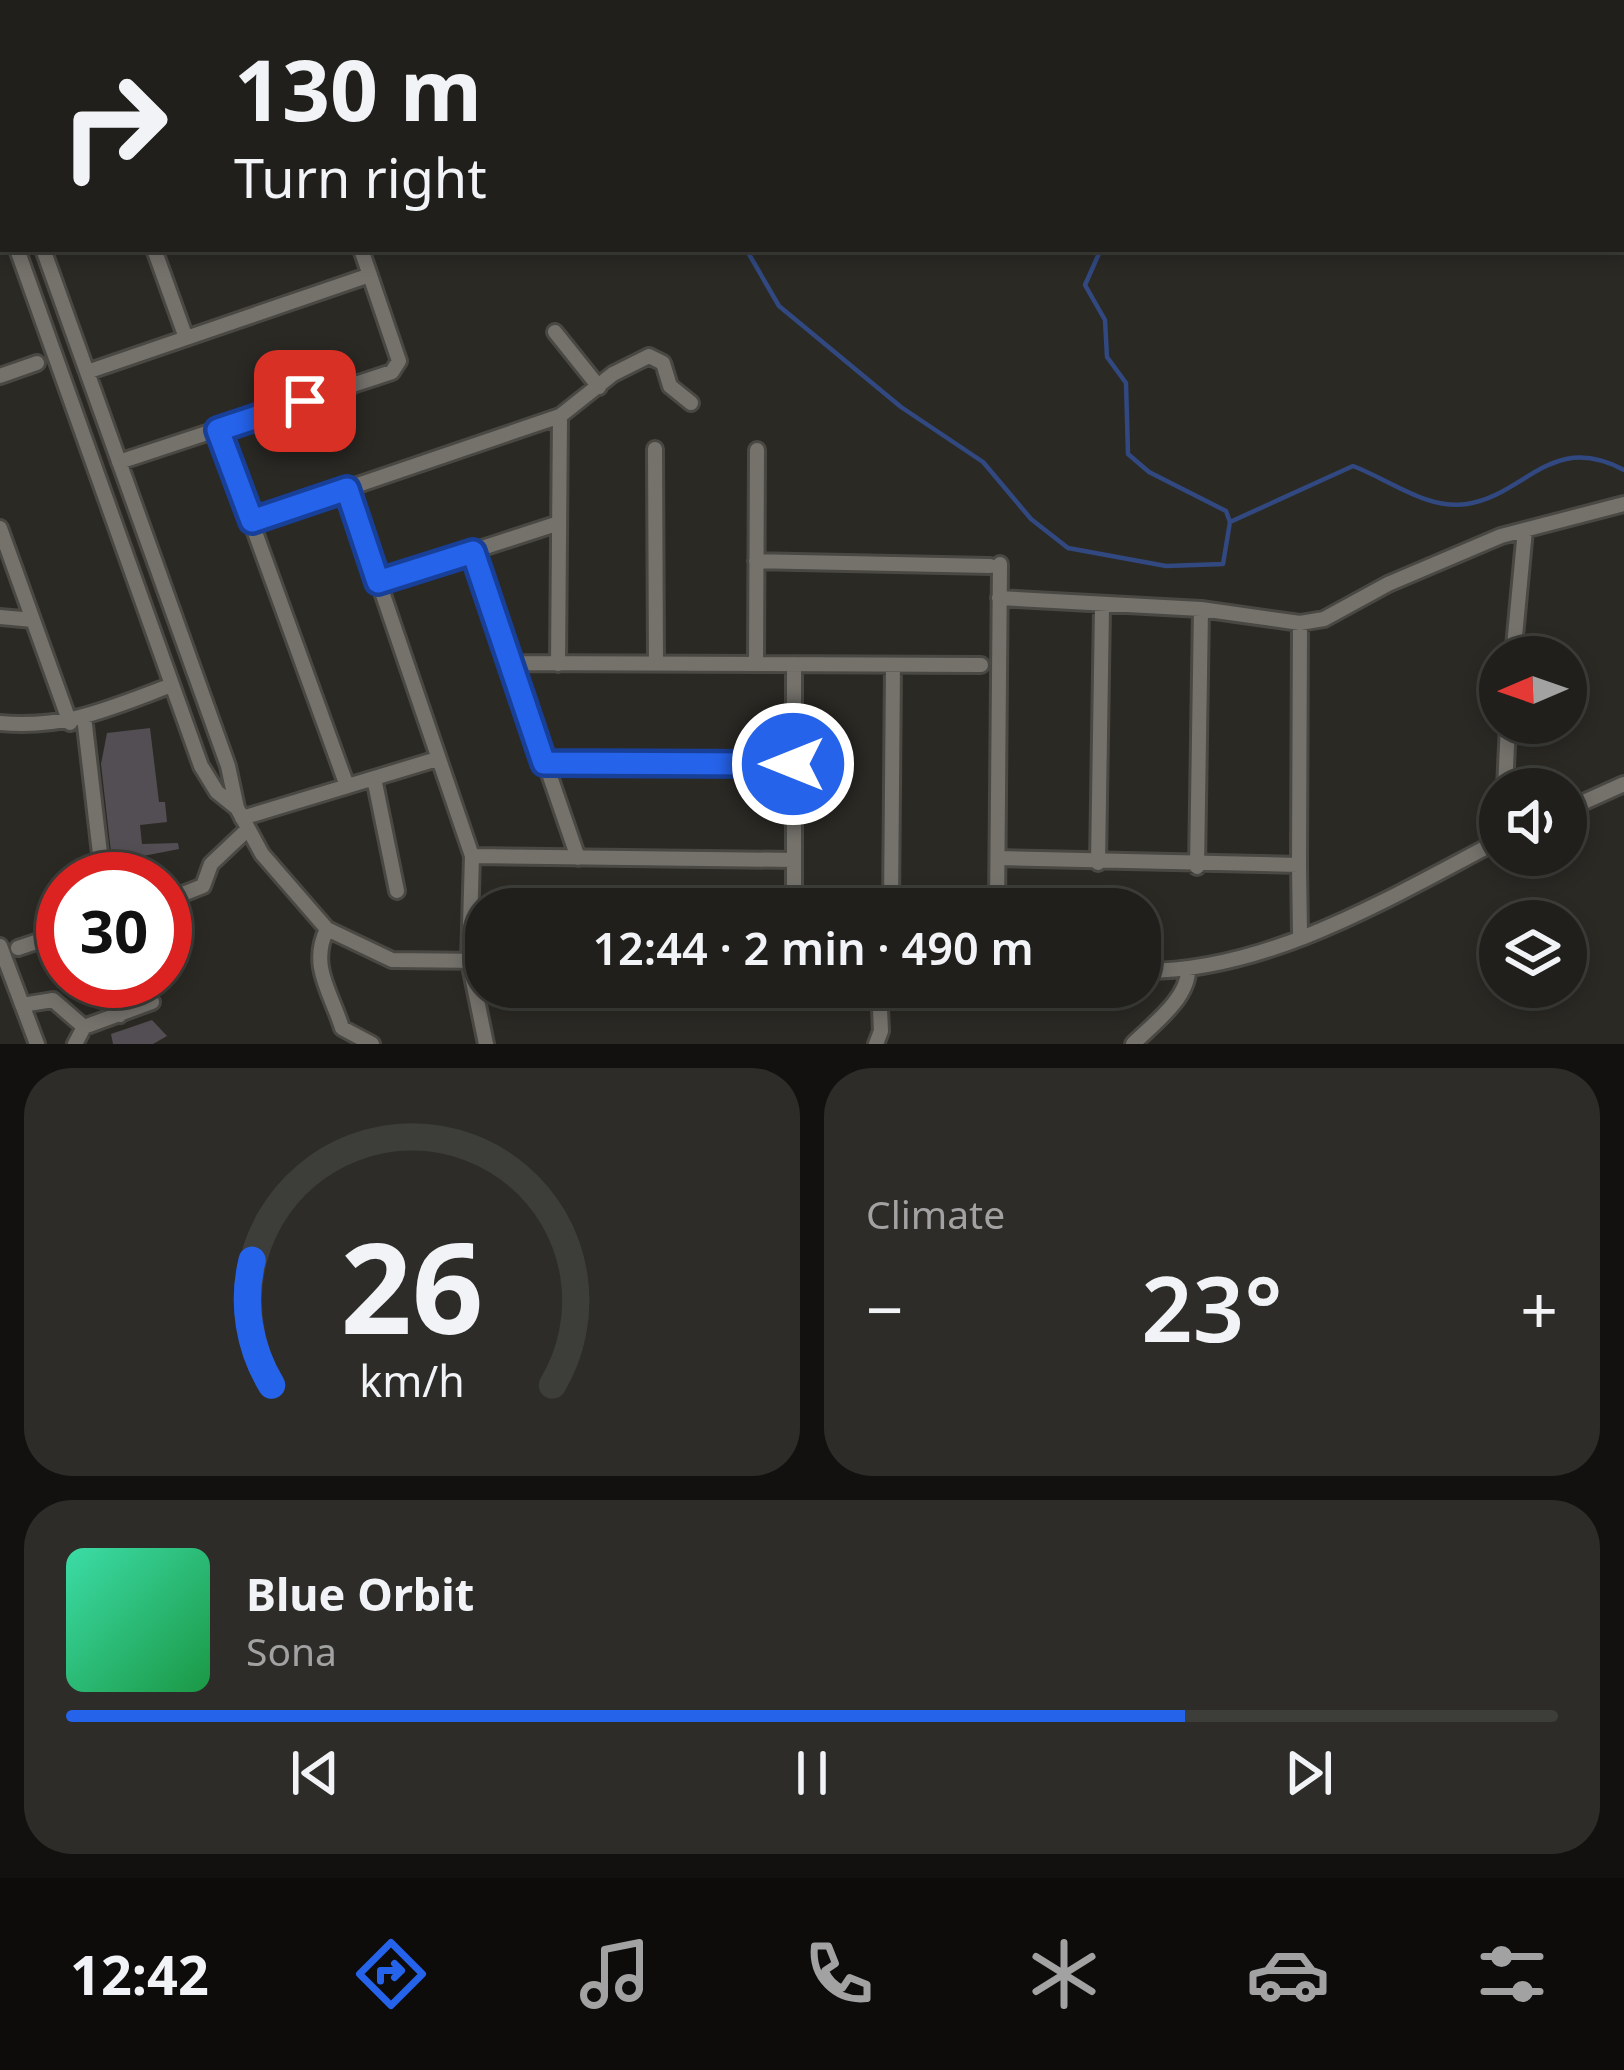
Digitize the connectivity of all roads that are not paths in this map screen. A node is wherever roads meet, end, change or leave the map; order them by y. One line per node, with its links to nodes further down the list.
1 (18, 252): 41 (street)
2 (44, 252): 9 (street)
3 (155, 252): 7 (street)
4 (362, 252): 5 (street)
5 (370, 275): 7 (street); 14 (street)
6 (555, 332): 11 (street)
7 (186, 338): 9 (street)
8 (37, 363): 10 (street)
9 (87, 372): 17 (street)
10 (0, 376)
11 (599, 387): 12 (street); 13 (street)
12 (691, 403)
13 (560, 416): 18 (street); 21 (street)
14 (218, 430): 17 (street); 20 (street)
15 (656, 449): 36 (street)
16 (757, 450): 25 (street)
17 (119, 461): 51 (street)
18 (347, 489): 20 (street); 26 (street)
19 (1624, 504): 23 (street)
20 (252, 521): 49 (street)
21 (559, 523): 24 (street); 35 (street)
22 (0, 528): 31 (street)
23 (1525, 530): 32 (street); 33 (street)
24 (473, 552): 26 (street); 34 (street)
25 (756, 561): 27 (street); 37 (street)
26 (378, 582): 44 (street)
27 (999, 598): 28 (street); 55 (street)
28 (1102, 607): 29 (street); 58 (street)
29 (1201, 609): 32 (street); 60 (street)
30 (0, 617): 31 (street)
31 (33, 620): 42 (street)
32 (1300, 623): 59 (street)
33 (1515, 636)
34 (510, 663): 35 (street); 45 (street)
35 (557, 664): 36 (street)
36 (656, 664): 37 (street)
37 (756, 664): 38 (street)
38 (794, 664): 39 (street); 46 (street)
39 (892, 665): 40 (street); 63 (street)
40 (981, 665)
41 (172, 686): 42 (street); 51 (street)
42 (77, 720): 43 (street); 53 (street)
43 (0, 723)
44 (437, 759): 47 (street); 54 (street)
45 (544, 763): 46 (street); 56 (street)
46 (793, 764): 57 (street)
47 (374, 778): 49 (street); 66 (street)
48 (1624, 784): 50 (street)
49 (347, 786): 51 (street)
50 (1587, 801)
51 (242, 818): 65 (street); 67 (street)
52 (1479, 851): 68 (street)
53 (99, 852)
54 (472, 856): 56 (street); 61 (street)
55 (998, 858): 58 (street); 64 (street)
56 (578, 859): 57 (street)
57 (794, 860): 62 (street)
58 (1098, 862): 60 (street)
59 (1300, 865): 60 (street); 68 (street)
60 (1197, 867)
61 (471, 888)
62 (794, 888)
63 (891, 888)
64 (997, 888)
65 (192, 890)
66 (397, 891)
67 (327, 929): 72 (street); 84 (street)
68 (1300, 935): 73 (street)
69 (36, 942): 71 (street)
70 (0, 946): 75 (street)
71 (18, 948)
72 (465, 961)
73 (1188, 969): 74 (street); 87 (street)
74 (1161, 970)
75 (22, 1004): 81 (street); 82 (street)
76 (117, 1008): 80 (street)
77 (137, 1008): 80 (street)
78 (479, 1008): 85 (street)
79 (878, 1008): 86 (street)
80 (120, 1015): 81 (street)
81 (84, 1027): 83 (street)
82 (37, 1044)
83 (75, 1044)
84 (372, 1044)
85 (486, 1044)
86 (876, 1044)
87 (1133, 1044)

